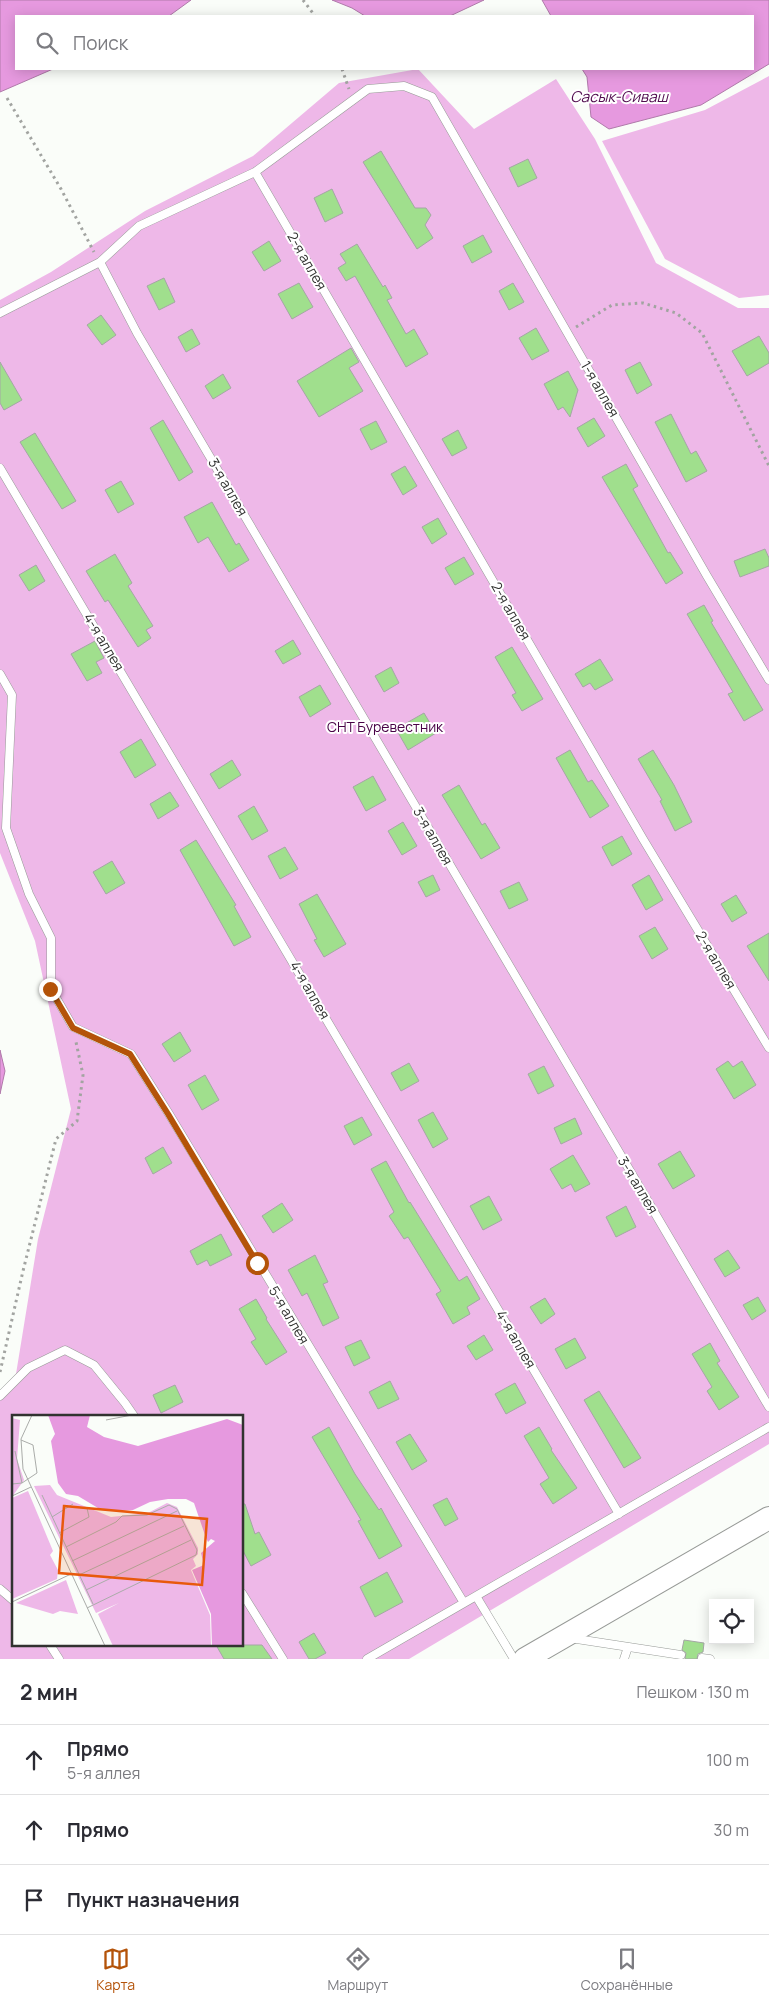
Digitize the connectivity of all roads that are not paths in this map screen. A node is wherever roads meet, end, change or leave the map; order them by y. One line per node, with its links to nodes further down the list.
1 (255, 172): 2 (lane); 6 (lane, 1-я аллея); 7 (lane, 2-я аллея)
2 (100, 262): 3 (lane); 9 (lane, 3-я аллея)
3 (0, 313)
4 (0, 468): 12 (lane, 4-я аллея)
5 (0, 674): 18 (lane, 5-я аллея)
6 (769, 680)
7 (769, 1048)
8 (0, 1396): 10 (lane)
9 (769, 1408)
10 (133, 1415)
11 (769, 1427): 12 (lane)
12 (618, 1514): 16 (lane)
13 (769, 1518): 19 (main road)
14 (0, 1589): 17 (lane)
15 (244, 1596): 24 (lane)
16 (476, 1596): 18 (lane); 26 (lane)
17 (12, 1599)
18 (464, 1603): 25 (lane)
19 (563, 1637): 21 (lane); 27 (main road)
20 (51, 1646): 23 (lane)
21 (628, 1648): 22 (lane); 28 (lane)
22 (681, 1655)
23 (59, 1659)
24 (283, 1659)
25 (367, 1659)
26 (514, 1659)
27 (525, 1659)
28 (624, 1659)

